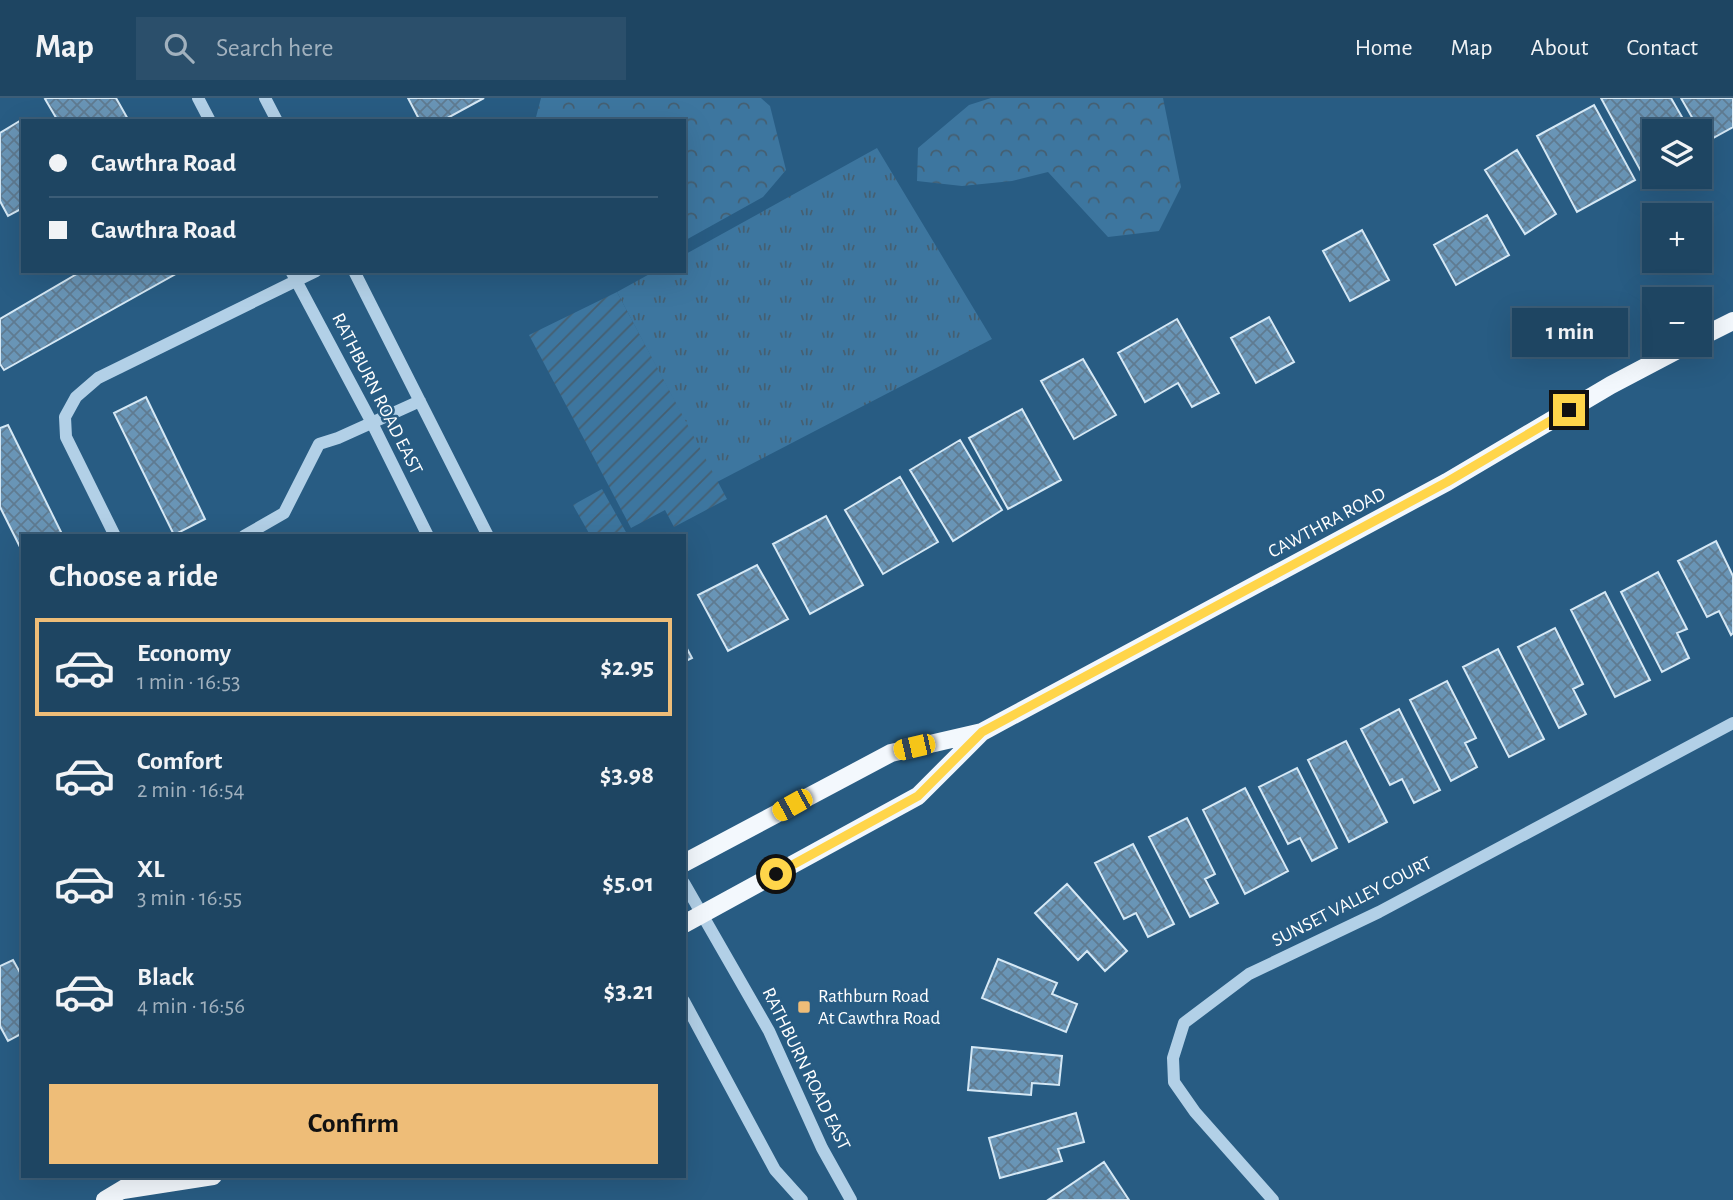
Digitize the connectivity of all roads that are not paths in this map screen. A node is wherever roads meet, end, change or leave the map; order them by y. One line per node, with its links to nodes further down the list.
1 (198, 98): 3 (street)
2 (265, 98): 4 (street)
3 (209, 119)
4 (276, 119)
5 (355, 273): 10 (street, RATHBURN ROAD EAST)
6 (294, 276): 11 (street, RATHBURN ROAD EAST); 12 (street)
7 (1733, 321): 8 (main road)
8 (1712, 332)
9 (1664, 357): 17 (main road, CAWTHRA ROAD)
10 (420, 401): 11 (street); 15 (street, RATHBURN ROAD EAST)
11 (372, 424): 13 (street); 14 (street, RATHBURN ROAD EAST)
12 (114, 534)
13 (247, 534)
14 (427, 534)
15 (487, 534)
16 (1733, 723): 29 (street, SUNSET VALLEY COURT)
17 (982, 732): 18 (main road, CAWTHRA ROAD); 20 (main road, CAWTHRA ROAD)
18 (686, 862)
19 (686, 887): 20 (street, RATHBURN ROAD EAST)
20 (702, 915): 21 (main road, CAWTHRA ROAD); 28 (street, RATHBURN ROAD EAST)
21 (686, 923)
22 (686, 1005): 27 (street)
23 (138, 1178): 25 (main road)
24 (200, 1178): 25 (main road)
25 (122, 1190): 26 (main road)
26 (105, 1200)
27 (802, 1200)
28 (851, 1200)
29 (1273, 1200)

